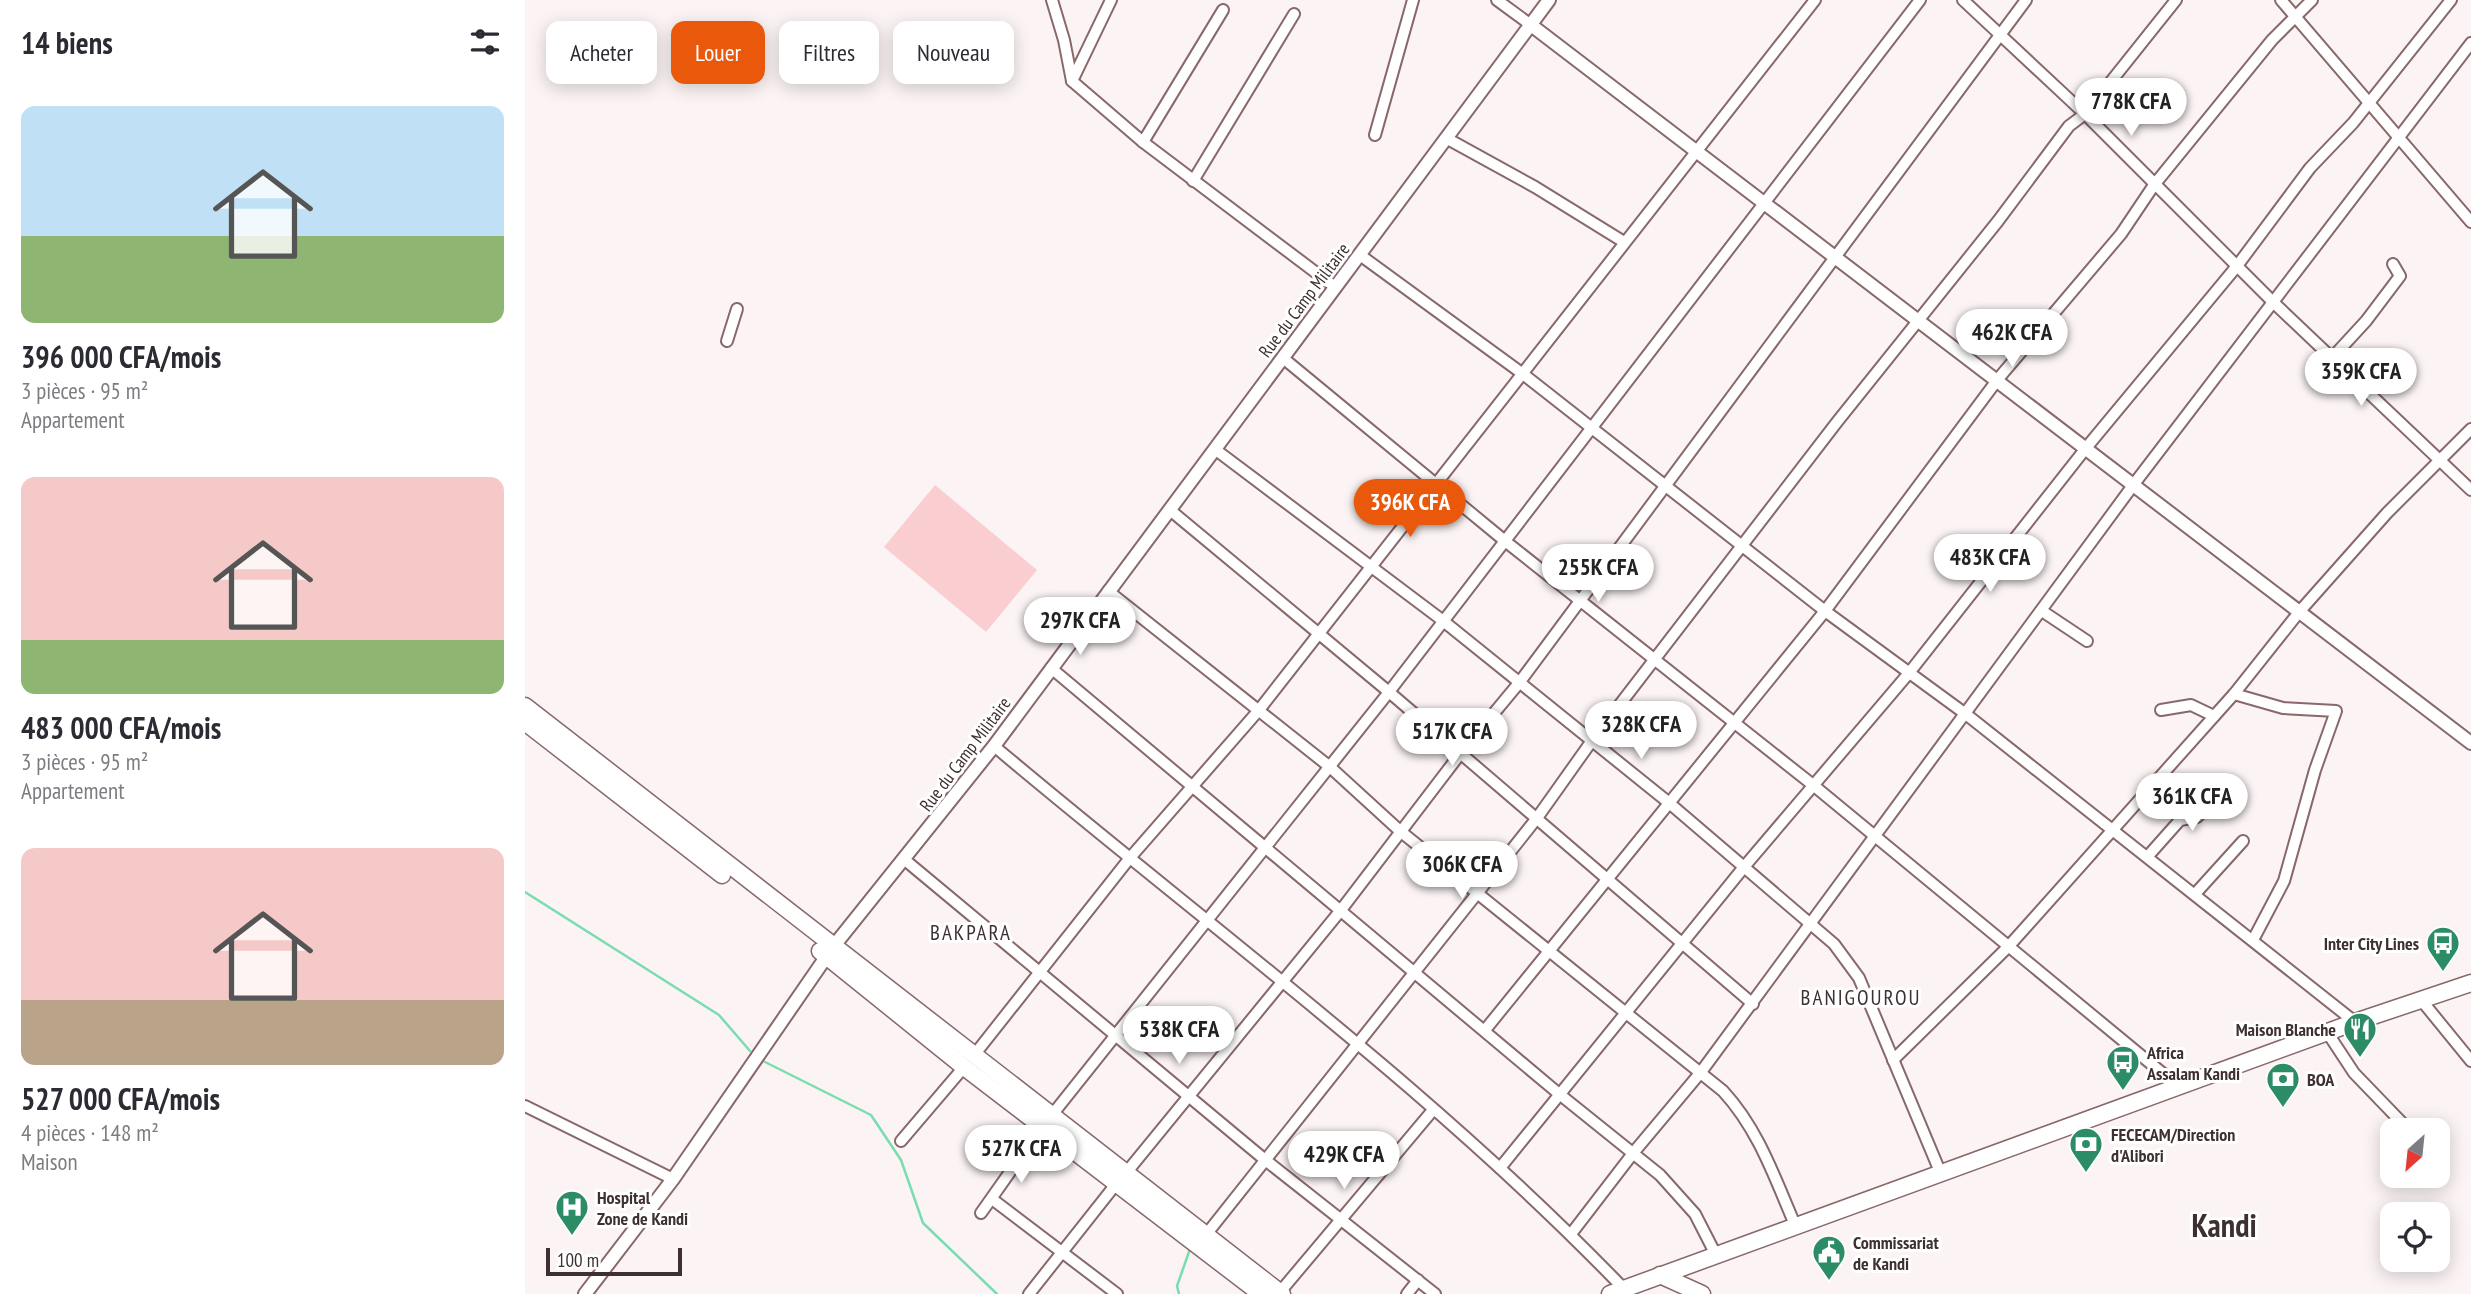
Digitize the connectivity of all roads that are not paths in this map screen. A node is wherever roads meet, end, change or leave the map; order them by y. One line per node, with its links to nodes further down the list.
1 (1052, 0): 20 (street)
2 (1111, 0): 20 (street)
3 (1413, 0): 23 (street)
4 (1497, 0): 17 (street)
5 (1549, 0): 17 (street, Rue du Camp Militaire)
6 (1815, 0): 27 (street)
7 (1920, 0): 30 (street)
8 (1963, 0): 18 (street)
9 (2026, 0): 18 (street)
10 (2176, 0): 22 (street)
11 (2281, 0): 16 (street)
12 (2312, 0): 16 (street)
13 (2451, 0): 21 (street)
14 (1223, 10): 26 (street)
15 (1294, 14): 28 (street)
16 (2294, 15): 21 (street); 29 (street)
17 (1531, 25): 25 (street, Rue du Camp Militaire); 27 (street)
18 (1999, 34): 22 (street); 34 (street)
19 (2471, 43): 24 (street)
20 (1072, 81): 26 (street)
21 (2369, 102): 24 (street); 36 (street)
22 (2085, 114): 29 (street); 40 (street)
23 (1375, 135)
24 (2397, 136): 31 (street); 38 (street)
25 (1446, 138): 32 (street); 33 (street, Rue du Camp Militaire)
26 (1143, 142): 28 (street)
27 (1697, 150): 30 (street); 32 (street)
28 (1193, 181): 37 (street)
29 (2154, 185): 36 (street); 45 (street)
30 (1763, 201): 34 (street); 46 (street)
31 (2471, 222)
32 (1624, 242): 44 (street)
33 (1360, 255): 37 (street, Rue du Camp Militaire); 44 (street)
34 (1835, 256): 40 (street); 53 (street)
35 (2393, 264): 43 (street)
36 (2237, 266): 38 (street); 48 (street)
37 (1335, 287): 42 (street, Rue du Camp Militaire)
38 (2273, 302): 43 (street); 52 (street)
39 (737, 309): 41 (street)
40 (1920, 319): 45 (street); 57 (street)
41 (727, 341)
42 (1283, 358): 49 (street, Rue du Camp Militaire); 51 (street)
43 (2332, 359): 50 (street)
44 (1523, 374): 46 (street); 51 (street)
45 (1997, 379): 48 (street); 61 (street)
46 (1590, 426): 53 (street); 56 (street)
47 (2471, 429): 50 (street)
48 (2086, 448): 52 (street); 69 (street)
49 (1216, 450): 55 (street, Rue du Camp Militaire); 58 (street)
50 (2440, 461): 54 (street); 63 (street)
51 (1435, 483): 56 (street); 58 (street)
52 (2134, 484): 62 (street); 63 (street)
53 (1665, 487): 57 (street); 60 (street)
54 (2471, 490)
55 (1170, 510): 59 (street, Rue du Camp Militaire); 65 (street)
56 (1505, 541): 60 (street); 64 (street)
57 (1743, 547): 61 (street); 67 (street)
58 (1371, 564): 64 (street); 65 (street)
59 (1108, 591): 68 (street, Rue du Camp Militaire); 74 (street)
60 (1582, 599): 67 (street); 70 (street)
61 (1825, 611): 69 (street); 78 (street)
62 (2042, 611): 66 (street); 76 (street)
63 (2299, 611): 72 (street); 81 (street)
64 (1442, 620): 70 (street); 71 (street)
65 (1316, 634): 71 (street); 74 (street)
66 (2087, 641)
67 (1657, 659): 78 (street); 80 (street)
68 (1051, 668): 82 (street, Rue du Camp Militaire); 86 (street)
69 (1909, 673): 76 (street); 85 (street)
70 (1518, 683): 80 (street); 83 (street)
71 (1389, 692): 83 (street); 84 (street)
72 (2234, 694): 77 (street); 105 (street)
73 (525, 706): 109 (main road)
74 (1259, 710): 84 (street); 86 (street)
75 (2161, 710): 77 (street)
76 (1966, 715): 90 (street); 92 (street)
77 (2214, 716): 90 (street)
78 (1733, 720): 85 (street); 88 (street)
79 (525, 722): 109 (main road)
80 (1591, 742): 88 (street); 89 (street)
81 (2471, 743)
82 (994, 746): 96 (street); 97 (street, Rue du Camp Militaire)
83 (1460, 754): 89 (street); 91 (street)
84 (1330, 767): 91 (street); 94 (street)
85 (1813, 785): 92 (street); 98 (street)
86 (1193, 788): 94 (street); 96 (street)
87 (2215, 800): 95 (street)
88 (1668, 802): 98 (street); 99 (street)
89 (1537, 818): 99 (street); 100 (street)
90 (2115, 829): 95 (street); 107 (street)
91 (1400, 831): 100 (street); 102 (street)
92 (1874, 837): 104 (street); 107 (street)
93 (2243, 841): 101 (street)
94 (1266, 849): 102 (street); 103 (street)
95 (2148, 856): 101 (street)
96 (1129, 859): 103 (street); 110 (street)
97 (905, 860): 109 (street, Rue du Camp Militaire); 110 (street)
98 (1744, 867): 104 (street); 106 (street)
99 (1608, 879): 106 (street); 108 (street)
100 (1476, 892): 108 (street); 111 (street)
101 (2195, 894): 105 (street)
102 (1341, 910): 111 (street); 112 (street)
103 (1206, 921): 112 (street); 120 (street)
104 (1811, 925): 115 (street); 123 (street)
105 (2253, 940): 117 (street)
106 (1683, 944): 115 (street); 116 (street)
107 (2008, 947): 123 (street); 127 (street)
108 (1551, 950): 116 (street); 118 (street)
109 (830, 952): 122 (main road); 125 (main road); 140 (street, Rue du Camp Militaire)
110 (1038, 973): 120 (street); 122 (street)
111 (1415, 974): 118 (street); 121 (street)
112 (1282, 982): 121 (street); 129 (street)
113 (2471, 984): 114 (main road)
114 (2422, 1001): 117 (main road); 124 (street)
115 (1753, 1004): 126 (street)
116 (1626, 1012): 126 (street); 128 (street)
117 (2355, 1022): 119 (main road)
118 (1485, 1030): 128 (street)
119 (2327, 1032): 127 (main road); 133 (street)
120 (1116, 1036): 129 (street); 132 (street)
121 (1356, 1044): 131 (street); 137 (street)
122 (975, 1054): 132 (main road)
123 (1893, 1060): 139 (street)
124 (2471, 1061)
125 (964, 1067): 135 (street); 141 (main road)
126 (1701, 1072): 136 (street); 145 (street)
127 (2178, 1086): 139 (main road)
128 (1558, 1093): 136 (street); 138 (street)
129 (1189, 1095): 137 (street); 141 (street)
130 (525, 1106): 140 (street)
131 (1433, 1110): 138 (street); 144 (street)
132 (1052, 1115): 141 (main road)
133 (2397, 1118)
134 (1034, 1138): 142 (street)
135 (901, 1142)
136 (1634, 1152): 146 (street); 149 (street)
137 (1264, 1159): 144 (street); 147 (street)
138 (1500, 1168): 146 (street)
139 (1941, 1174): 145 (main road)
140 (673, 1179): 154 (street, Rue du Camp Militaire)
141 (1121, 1179): 147 (main road); 148 (street); 157 (main road)
142 (992, 1199): 143 (street); 148 (street)
143 (981, 1213)
144 (1342, 1219): 151 (street); 153 (street)
145 (1796, 1227): 149 (main road)
146 (1571, 1234): 152 (street)
147 (1205, 1236): 153 (main road)
148 (1062, 1253): 155 (street); 156 (street)
149 (1716, 1255): 150 (main road)
150 (1660, 1275): 152 (main road); 160 (main road)
151 (1418, 1280): 158 (street); 159 (street)
152 (1617, 1291)
153 (1281, 1293)
154 (585, 1294)
155 (1029, 1294)
156 (1117, 1294)
157 (1261, 1294)
158 (1407, 1294)
159 (1435, 1294)
160 (1702, 1294)

